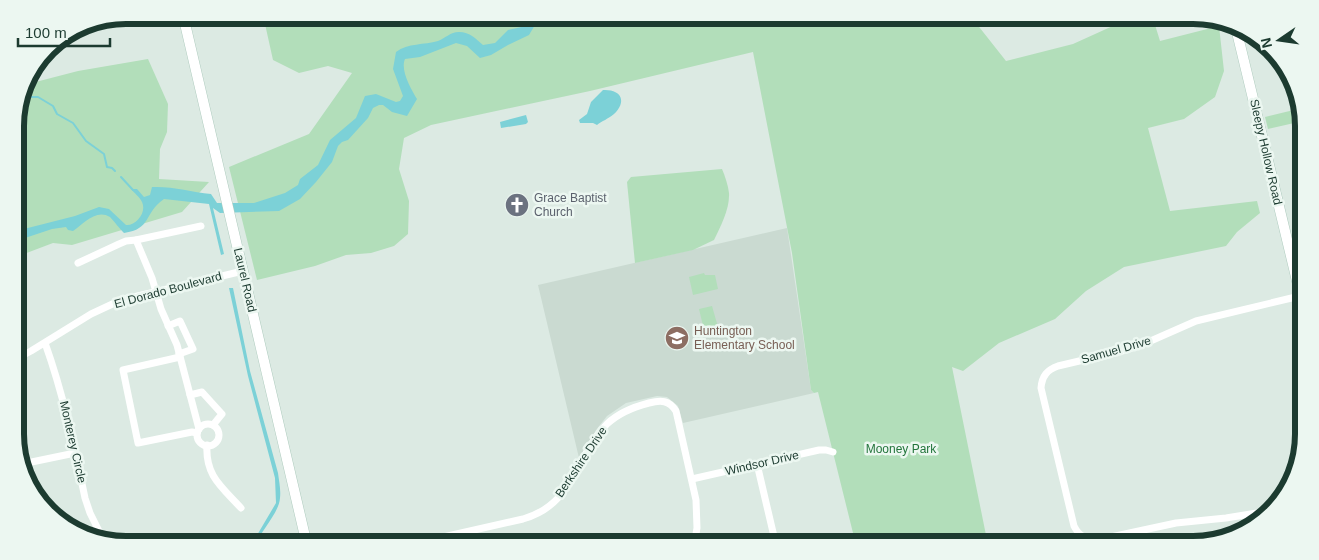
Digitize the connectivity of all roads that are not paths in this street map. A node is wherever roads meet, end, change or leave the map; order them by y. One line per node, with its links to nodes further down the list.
1 (185, 24): 6 (street, Laurel Road)
2 (1237, 34): 7 (street, Sleepy Hollow Road)
3 (201, 226): 4 (street)
4 (136, 240): 5 (street); 8 (street)
5 (78, 263)
6 (244, 271): 8 (street, El Dorado Boulevard); 26 (street, Laurel Road)
7 (1295, 275)
8 (156, 291): 10 (street); 11 (street, El Dorado Boulevard)
9 (1295, 297): 30 (street, Samuel Drive)
10 (168, 326): 13 (street); 13 (street)
11 (45, 342): 12 (street, El Dorado Boulevard); 19 (street, Monterey Circle)
12 (24, 354)
13 (180, 355): 14 (street); 16 (street)
14 (190, 395): 15 (street); 16 (street)
15 (213, 425): 16 (street); 17 (street)
16 (198, 431): 17 (street)
17 (206, 446): 23 (street)
18 (833, 452): 21 (street, Windsor Drive)
19 (75, 454): 20 (street); 25 (street, Monterey Circle)
20 (28, 463)
21 (757, 464): 22 (street, Windsor Drive); 29 (street)
22 (692, 479): 27 (street, Berkshire Drive); 28 (street)
23 (241, 508)
24 (1257, 513): 31 (street, Samuel Drive)
25 (101, 533)
26 (306, 536)
27 (455, 536)
28 (696, 536)
29 (774, 536)
30 (1081, 536)
31 (1116, 536)

